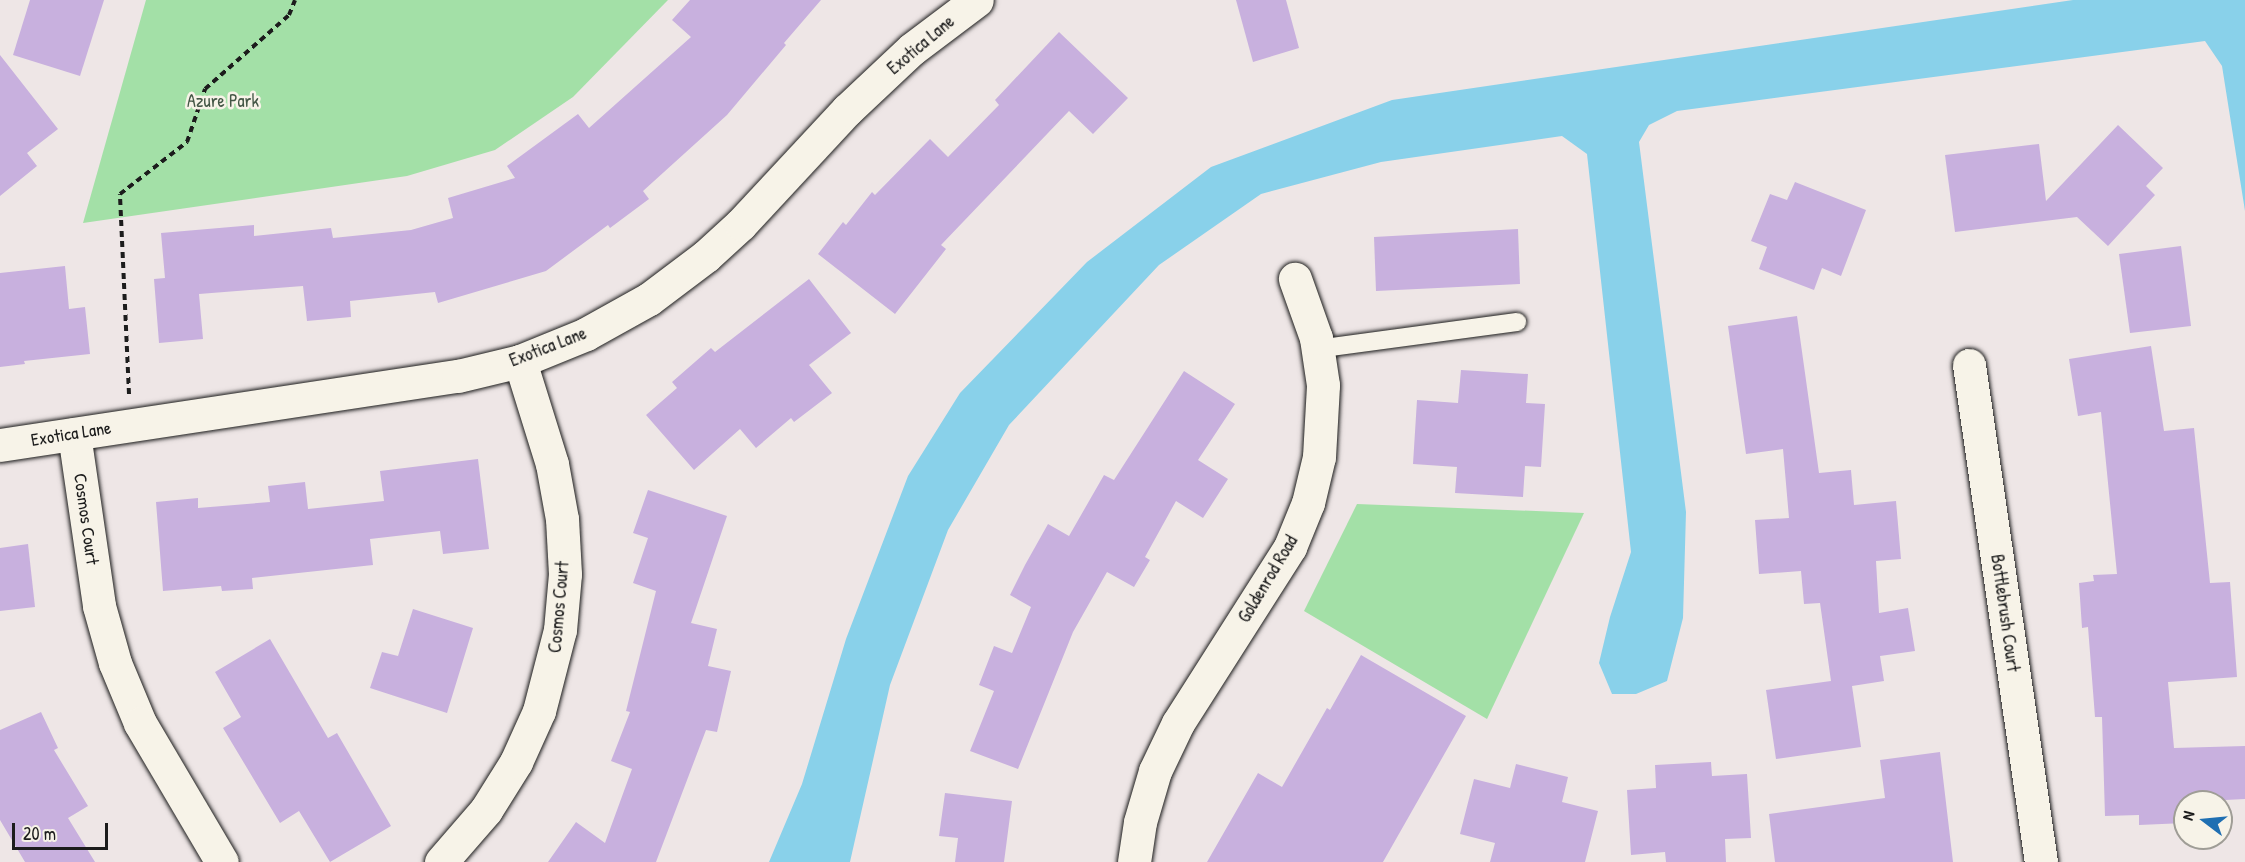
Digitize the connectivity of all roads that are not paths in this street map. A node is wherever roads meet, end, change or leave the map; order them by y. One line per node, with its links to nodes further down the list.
1 (977, 0): 5 (street, Exotica Lane)
2 (1295, 279): 4 (street, Goldenrod Road)
3 (1517, 322): 4 (lane)
4 (1317, 350): 11 (street, Goldenrod Road)
5 (519, 360): 7 (street, Exotica Lane); 10 (street, Cosmos Court)
6 (1969, 365): 12 (street, Bottlebrush Court)
7 (74, 434): 8 (street, Exotica Lane); 9 (street, Cosmos Court)
8 (0, 445)
9 (222, 862)
10 (441, 862)
11 (1134, 862)
12 (2042, 862)

